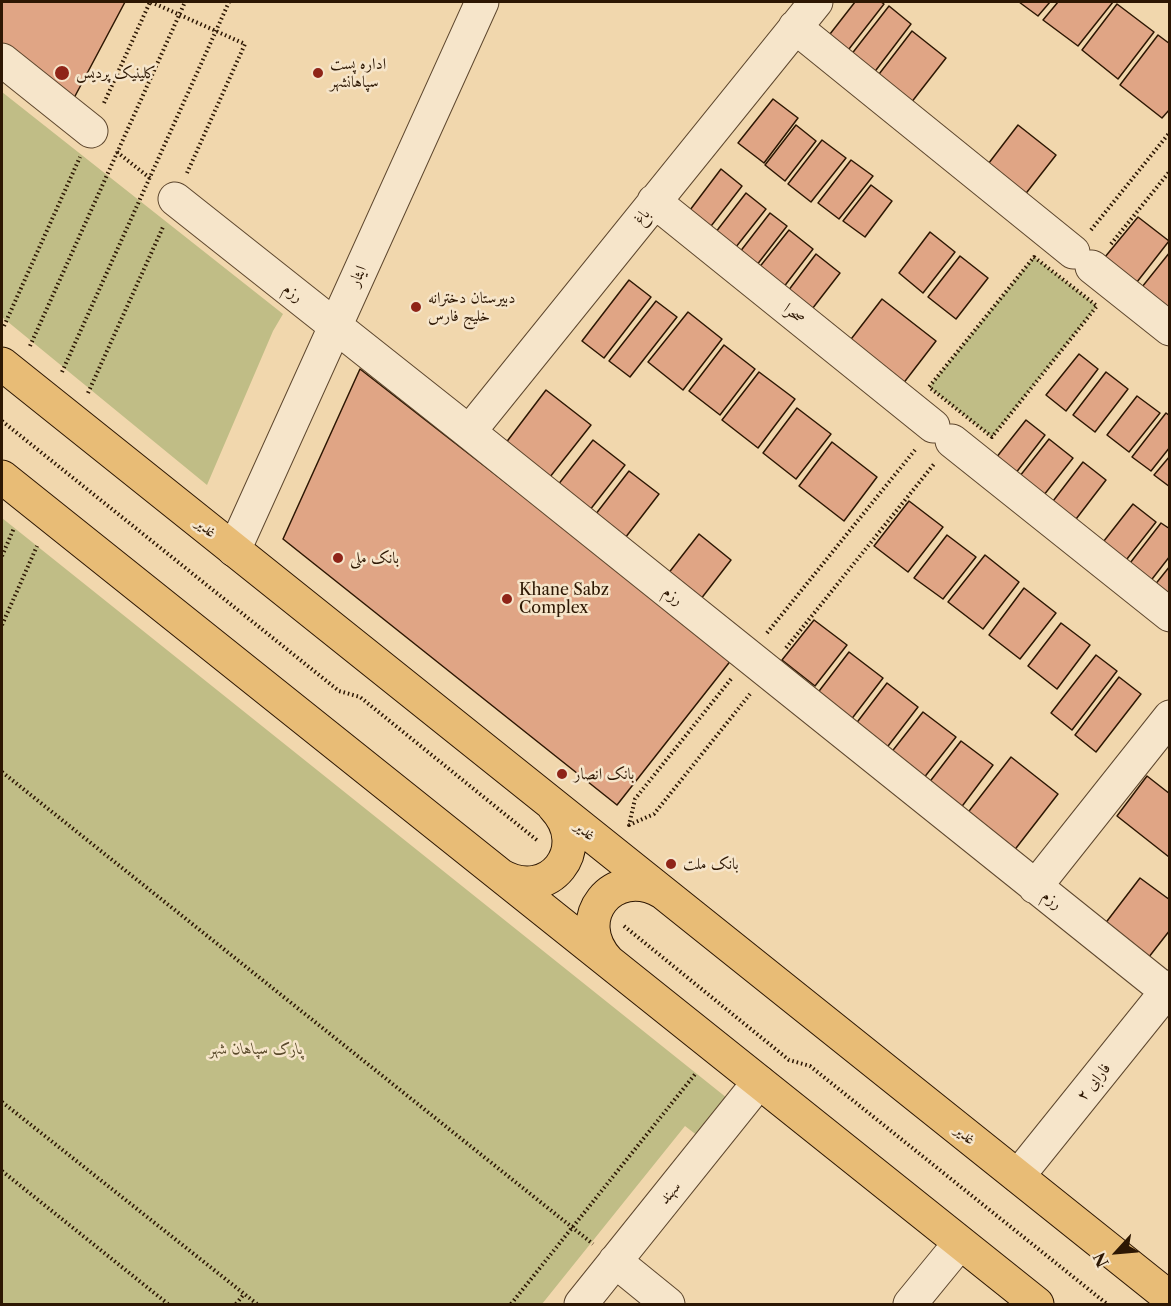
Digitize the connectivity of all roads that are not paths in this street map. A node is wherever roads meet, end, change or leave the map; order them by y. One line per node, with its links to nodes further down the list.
1 (482, 2): 8 (street, ایثار)
2 (816, 2): 3 (street, باغ)
3 (795, 27): 7 (street, باغ); 9 (street)
4 (2, 60): 5 (street)
5 (91, 131)
6 (176, 199): 8 (street, رزم)
7 (654, 201): 11 (street, باغ); 14 (street, صحرا)
8 (335, 327): 11 (street, رزم); 13 (street, ایثار)
9 (1170, 329)
10 (2, 364): 13 (main road, غدیر)
11 (469, 432): 18 (street, رزم)
12 (2, 477): 17 (main road)
13 (234, 550): 16 (main road, غدیر)
14 (1170, 615)
15 (1170, 717): 18 (street)
16 (553, 806): 17 (main road); 19 (main road, غدیر)
17 (499, 874): 20 (main road)
18 (1035, 887): 21 (street, رزم)
19 (663, 893): 20 (main road); 23 (main road, غدیر)
20 (609, 962): 22 (main road)
21 (1168, 991): 23 (street, فارابی ۲)
22 (759, 1082): 24 (main road); 25 (street, سهند)
23 (1018, 1176): 26 (main road, غدیر)
24 (960, 1243): 29 (street); 30 (main road)
25 (615, 1262): 27 (street, سهند); 28 (street)
26 (1170, 1298)
27 (581, 1305)
28 (668, 1305)
29 (910, 1305)
30 (1037, 1305)

